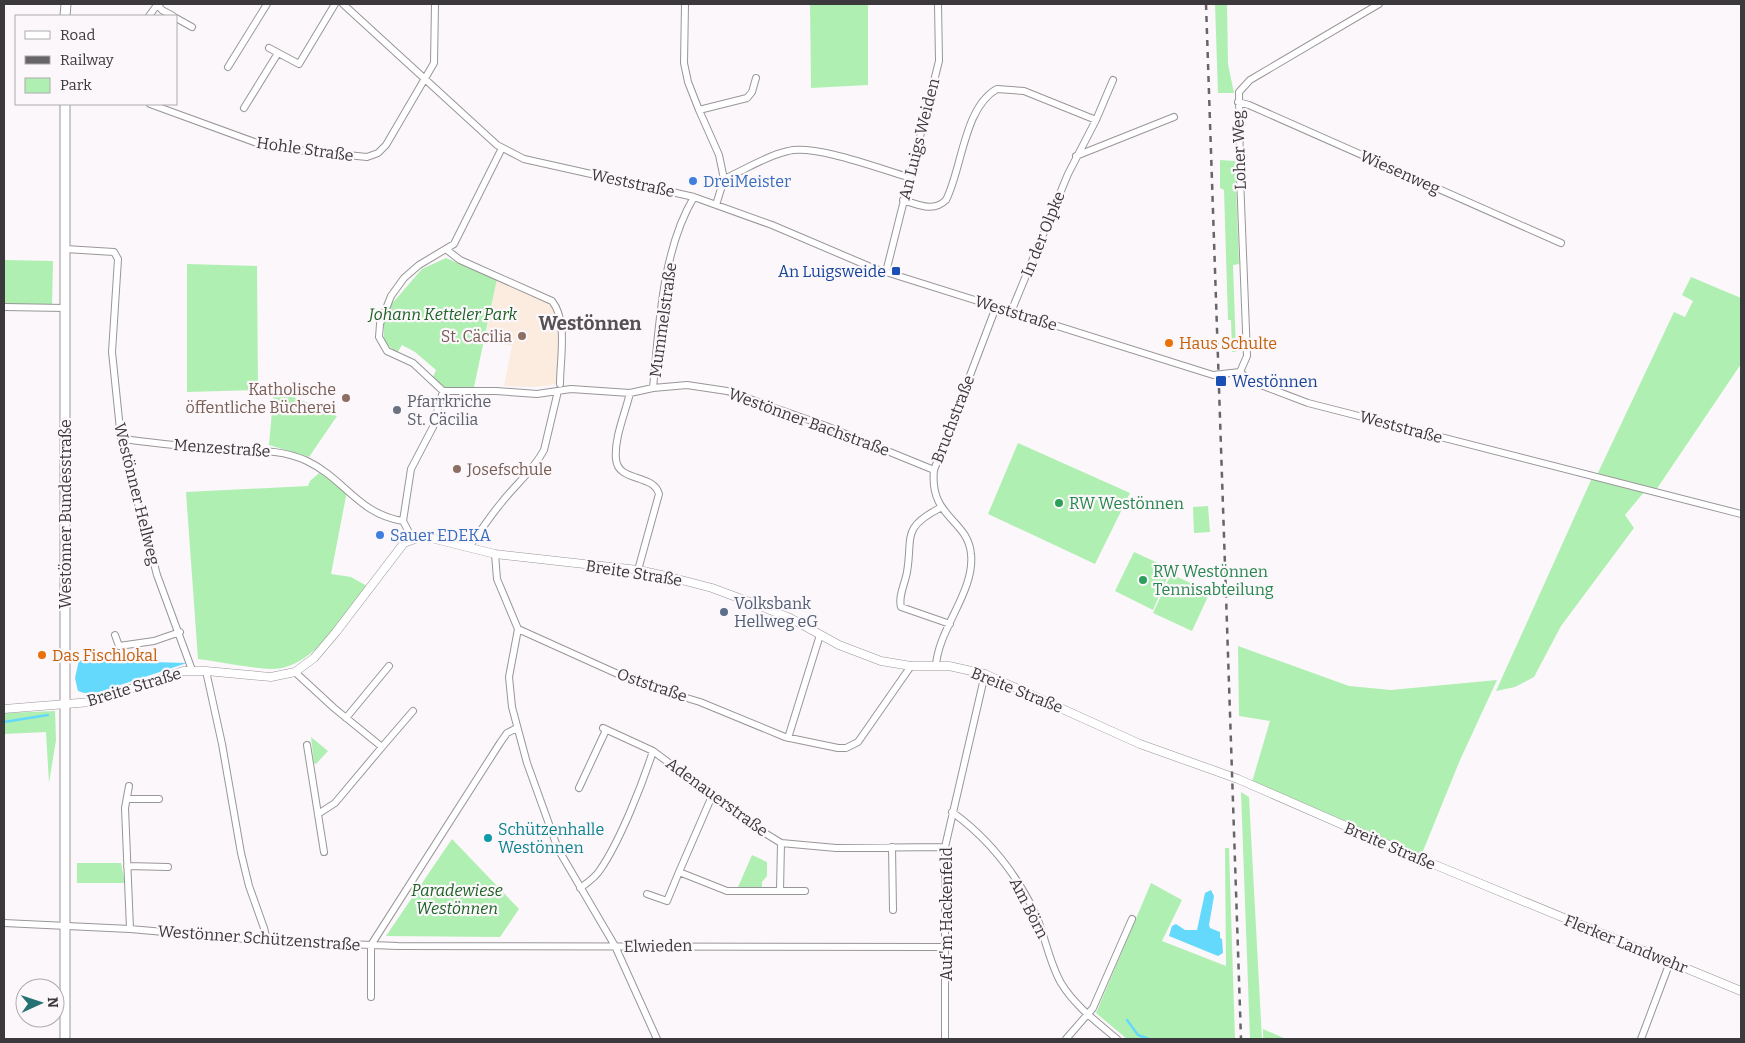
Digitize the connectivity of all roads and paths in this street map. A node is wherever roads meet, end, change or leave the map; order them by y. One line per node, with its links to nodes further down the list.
1 (157, 4): 9 (street); 10 (street)
2 (267, 4): 15 (street)
3 (336, 4): 14 (street)
4 (343, 4): 17 (street, Weststraße)
5 (435, 4): 17 (street, Hohle Straße)
6 (685, 4): 23 (street)
7 (938, 4): 28 (street, An Luigs Weiden)
8 (1379, 4): 19 (street, Loher Weg)
9 (151, 15)
10 (172, 15)
11 (178, 19): 12 (street)
12 (192, 27)
13 (269, 48): 14 (street)
14 (278, 53): 22 (street)
15 (228, 67)
16 (756, 78): 23 (street)
17 (426, 80): 21 (street, Hohle Straße); 26 (street, Weststraße)
18 (1114, 80): 25 (street, In der Olpke)
19 (1238, 102): 33 (street, Wiesenweg); 41 (street, Loher Weg)
20 (65, 105): 34 (main road, Westönner Bundesstraße)
21 (153, 105)
22 (244, 108)
23 (699, 110): 29 (street)
24 (1174, 117): 27 (street)
25 (1096, 120): 27 (street, In der Olpke); 31 (street)
26 (502, 148): 30 (street, Weststraße); 35 (street)
27 (1076, 156): 40 (street, In der Olpke)
28 (908, 177): 29 (street); 31 (street, An Luigs Weiden)
29 (724, 179): 32 (street)
30 (694, 197): 32 (street, Weststraße); 43 (street, Mummelstraße)
31 (903, 200): 36 (street, An Luigs Weiden)
32 (716, 205): 36 (street, Weststraße)
33 (1562, 243)
34 (65, 249): 39 (main road, Westönner Bundesstraße); 46 (street, Westönner Hellweg)
35 (447, 250): 42 (street); 44 (street)
36 (886, 272): 38 (street, Weststraße)
37 (4, 307): 39 (street)
38 (996, 307): 40 (street, Weststraße); 47 (street, Bruchstraße)
39 (65, 308): 67 (main road, Westönner Bundesstraße)
40 (1011, 312): 41 (street, Weststraße)
41 (1240, 372): 49 (street, Weststraße)
42 (559, 387): 44 (street, Westönner Bachstraße); 45 (street, Westönner Bachstraße); 52 (street)
43 (653, 388): 45 (street, Westönner Bachstraße); 47 (street, Westönner Bachstraße)
44 (443, 391): 50 (street)
45 (630, 393): 54 (street)
46 (121, 438): 50 (street, Menzestraße); 57 (street, Westönner Hellweg)
47 (934, 470): 48 (street, Bruchstraße)
48 (940, 508): 55 (street, Bruchstraße); 55 (street)
49 (1741, 514)
50 (403, 521): 51 (street)
51 (412, 538): 52 (street, Breite Straße); 65 (street, Breite Straße)
52 (470, 547): 53 (street, Breite Straße)
53 (495, 554): 54 (street, Breite Straße); 56 (street)
54 (638, 570): 59 (street, Breite Straße)
55 (950, 624): 60 (street, Bruchstraße)
56 (518, 629): 71 (street); 72 (street, Oststraße)
57 (180, 632): 58 (street); 63 (street, Westönner Hellweg)
58 (114, 635)
59 (820, 635): 62 (street, Breite Straße); 72 (street)
60 (936, 665): 62 (street, Breite Straße); 66 (street, Breite Straße)
61 (389, 666): 70 (street)
62 (911, 666): 72 (street, Oststraße)
63 (192, 670): 64 (street, Breite Straße); 67 (street, Breite Straße)
64 (206, 670): 65 (street, Breite Straße); 100 (street)
65 (295, 672): 70 (street)
66 (985, 674): 81 (street, Auf'm Hackenfeld); 94 (street, Breite Straße)
67 (66, 703): 68 (street, Breite Straße); 98 (main road, Westönner Bundesstraße)
68 (4, 709)
69 (413, 711): 74 (street)
70 (346, 718): 74 (street)
71 (517, 728): 90 (street); 101 (street, Westönner Schützenstraße)
72 (788, 738)
73 (307, 745): 82 (street)
74 (382, 747): 82 (street)
75 (653, 751): 77 (street, Adenauerstraße); 78 (street, Adenauerstraße); 90 (street)
76 (129, 786): 79 (street)
77 (579, 788)
78 (712, 796): 83 (street, Adenauerstraße); 89 (street)
79 (127, 799): 80 (street); 87 (street)
80 (159, 799)
81 (952, 812): 85 (street, Auf'm Hackenfeld); 107 (street, Am Börn)
82 (318, 814): 86 (street)
83 (781, 843): 84 (street, Adenauerstraße); 91 (street)
84 (892, 847): 85 (street, Adenauerstraße); 95 (street)
85 (945, 847): 103 (street, Auf'm Hackenfeld)
86 (324, 852)
87 (127, 866): 88 (street); 99 (street)
88 (168, 867)
89 (679, 872): 91 (street); 93 (street)
90 (580, 888): 102 (street)
91 (780, 891): 92 (street)
92 (805, 891)
93 (647, 894)
94 (1511, 896): 104 (street, Flerker Landwehr)
95 (893, 910)
96 (1132, 919): 107 (street)
97 (4, 923): 98 (street, Westönner Schützenstraße)
98 (65, 925): 99 (street, Westönner Schützenstraße); 108 (main road, Westönner Bundesstraße)
99 (130, 929): 100 (street, Westönner Schützenstraße)
100 (267, 941): 101 (street, Westönner Schützenstraße)
101 (371, 945): 102 (street, Elwieden); 106 (street)
102 (615, 946): 103 (street, Elwieden); 109 (street)
103 (945, 947): 110 (street, Auf'm Hackenfeld)
104 (1670, 962): 105 (street, Flerker Landwehr); 113 (street)
105 (1741, 991)
106 (371, 997)
107 (1089, 1016): 111 (street); 112 (street, Am Börn)
108 (65, 1039)
109 (657, 1039)
110 (945, 1039)
111 (1066, 1039)
112 (1117, 1039)
113 (1641, 1039)

